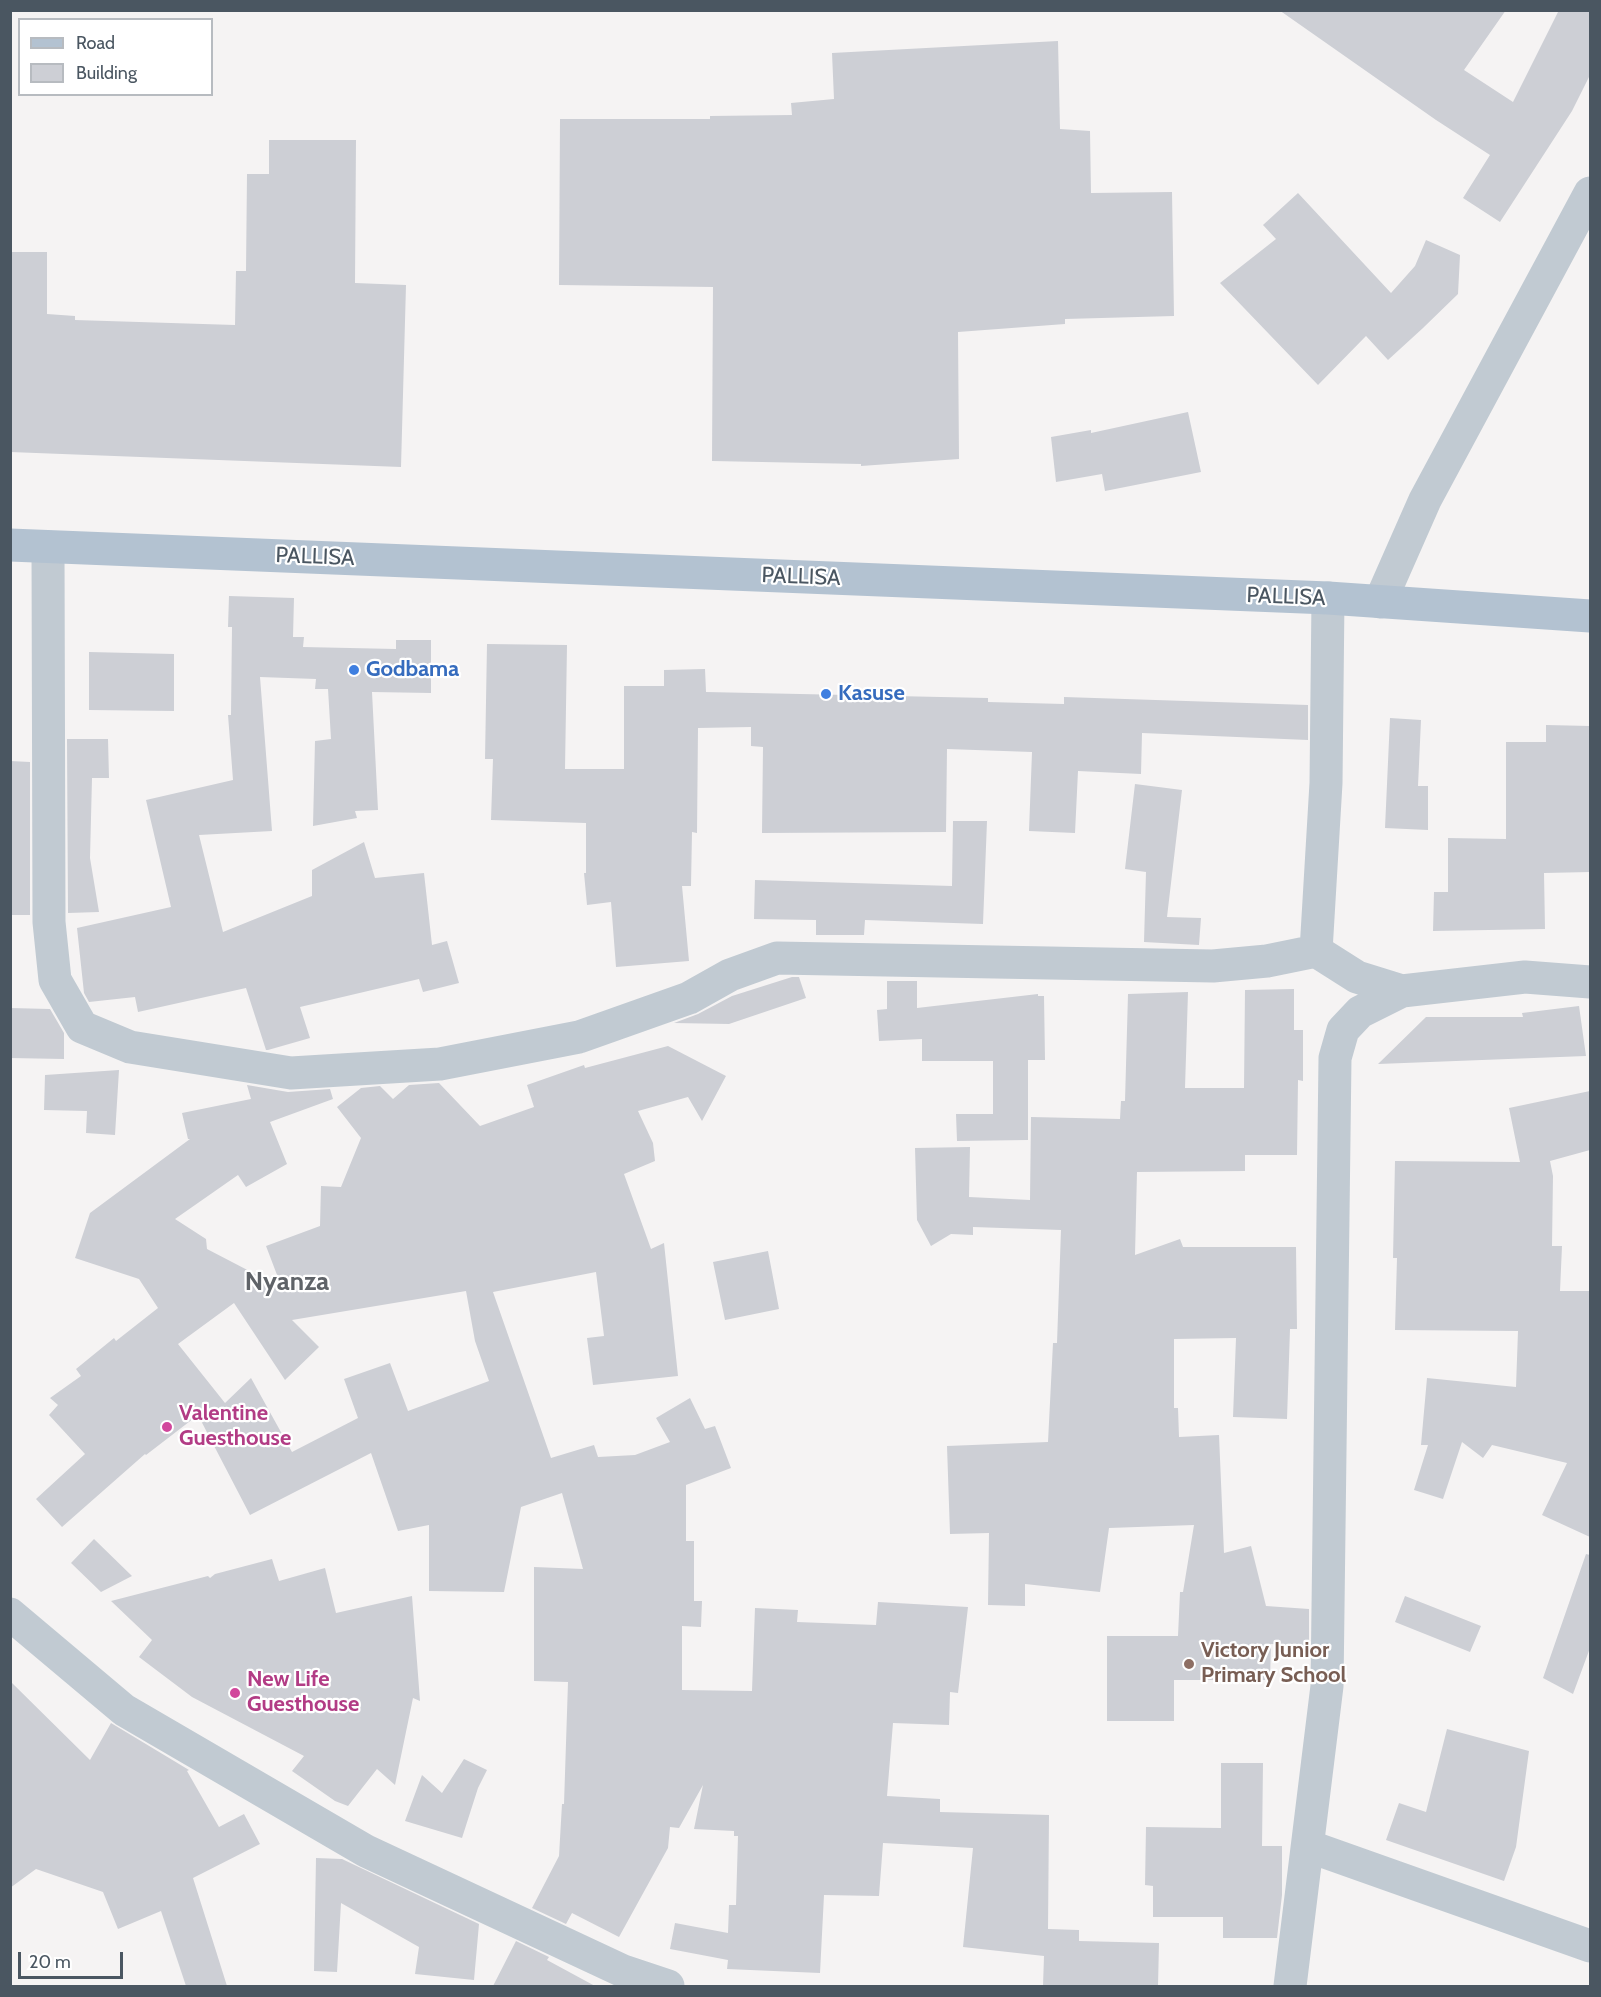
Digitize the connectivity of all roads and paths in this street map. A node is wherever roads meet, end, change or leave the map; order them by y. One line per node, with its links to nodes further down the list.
1 (1590, 194): 5 (street)
2 (10, 545): 3 (main road, PALLISA)
3 (48, 547): 4 (main road, PALLISA); 7 (street)
4 (1328, 598): 5 (main road, PALLISA); 7 (street)
5 (1380, 602): 6 (main road, PALLISA)
6 (1590, 616)
7 (1316, 951): 9 (street)
8 (1590, 982): 9 (street)
9 (1402, 991): 11 (street)
10 (10, 1614): 13 (street)
11 (1308, 1846): 12 (street); 15 (street)
12 (1590, 1946)
13 (623, 1979): 14 (street)
14 (668, 1986)
15 (1290, 1986)

